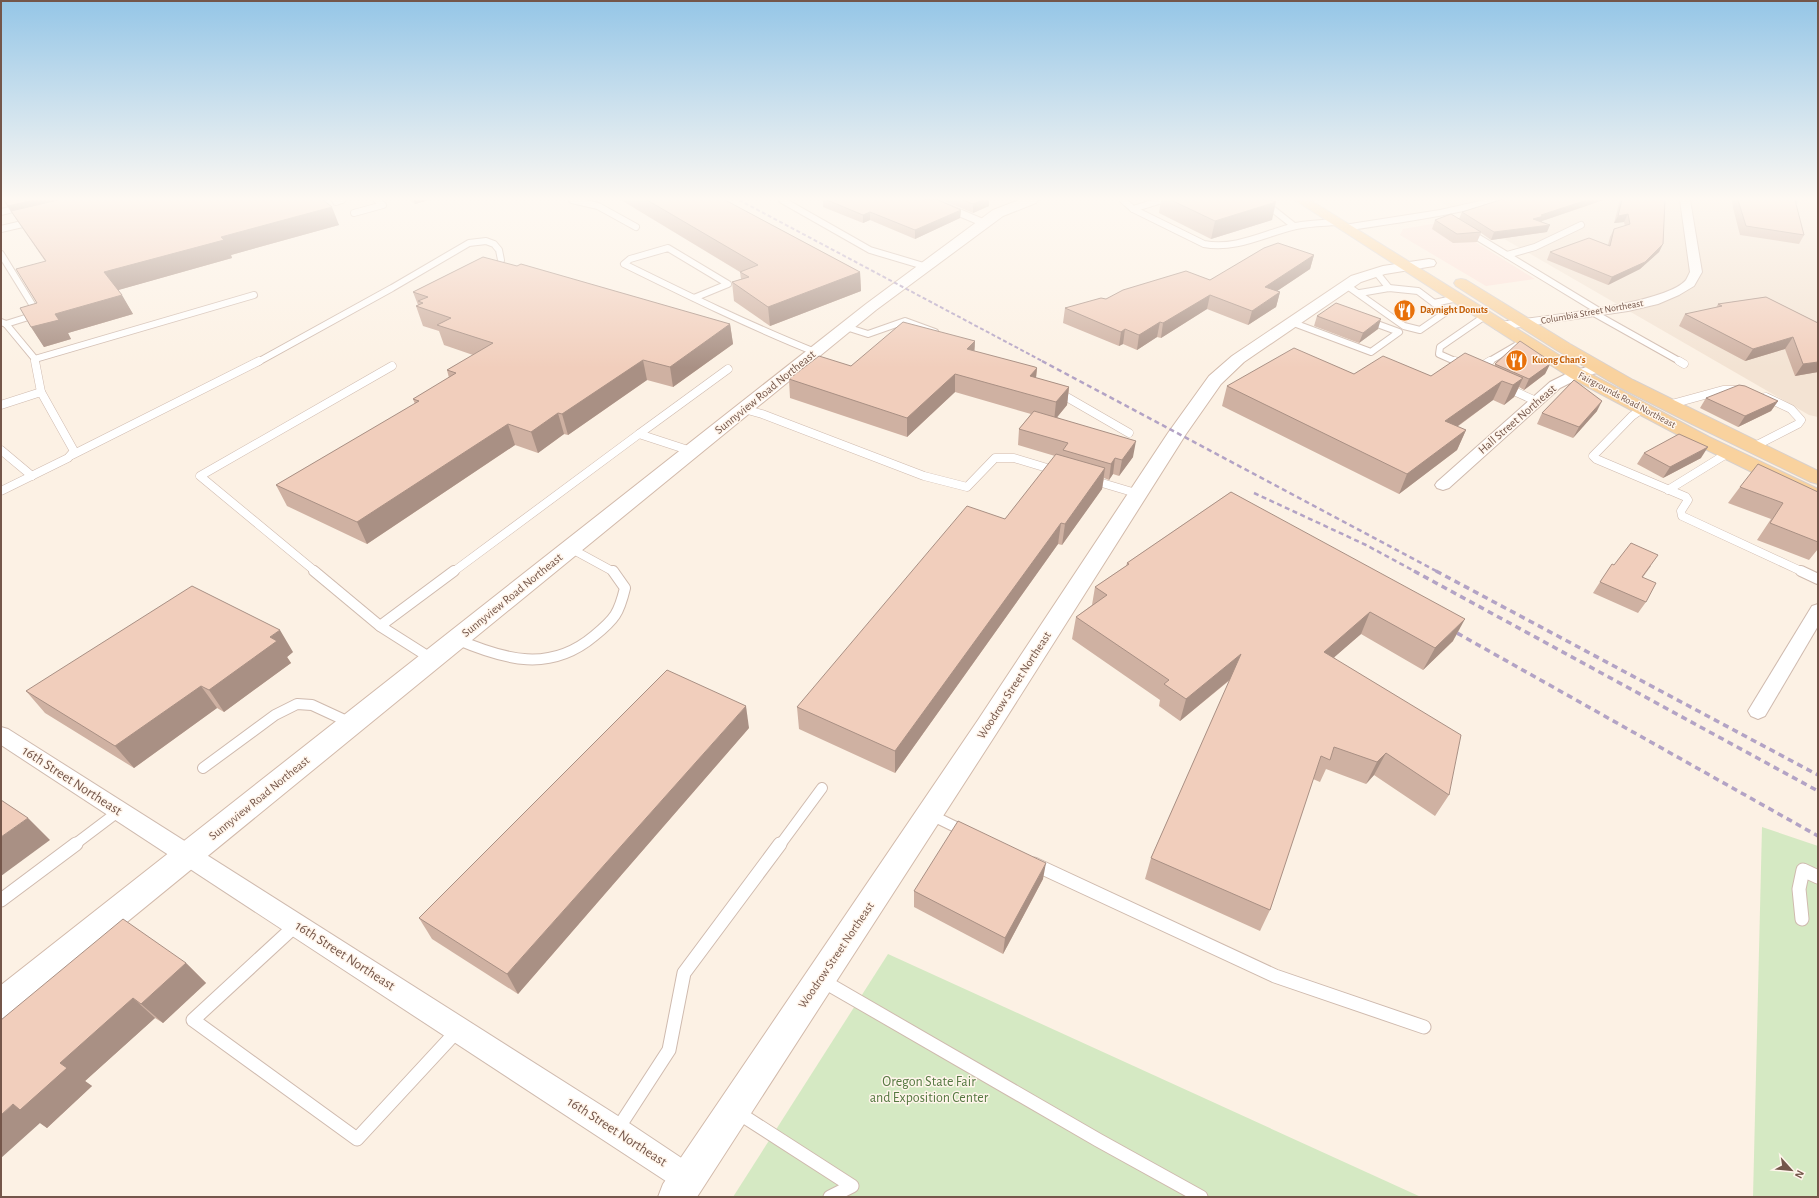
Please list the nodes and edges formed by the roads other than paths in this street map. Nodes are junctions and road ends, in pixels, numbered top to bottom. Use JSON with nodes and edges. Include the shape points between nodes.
{"nodes":[{"id":1,"x":2,"y":256,"type":"edge"},
{"id":2,"x":447,"y":256,"type":"edge"},
{"id":3,"x":500,"y":256,"type":"edge"},
{"id":4,"x":641,"y":256,"type":"edge"},
{"id":5,"x":681,"y":256,"type":"edge"},
{"id":6,"x":888,"y":256,"type":"edge"},
{"id":7,"x":941,"y":256,"type":"edge"},
{"id":8,"x":1391,"y":256,"type":"edge"},
{"id":9,"x":1417,"y":256,"type":"edge"},
{"id":10,"x":1508,"y":256,"type":"edge"},
{"id":11,"x":1694,"y":256,"type":"edge"},
{"id":12,"x":501,"y":260,"type":"edge"},
{"id":13,"x":1429,"y":263,"type":"junction"},
{"id":14,"x":1407,"y":266,"type":"junction"},
{"id":15,"x":927,"y":267,"type":"junction"},
{"id":16,"x":1376,"y":272,"type":"junction"},
{"id":17,"x":1346,"y":285,"type":"junction"},
{"id":18,"x":1388,"y":288,"type":"junction"},
{"id":19,"x":1360,"y":293,"type":"junction"},
{"id":20,"x":254,"y":294,"type":"dead end"},
{"id":21,"x":694,"y":298,"type":"junction"},
{"id":22,"x":1458,"y":298,"type":"junction"},
{"id":23,"x":1434,"y":303,"type":"junction"},
{"id":24,"x":1596,"y":312,"type":"junction"},
{"id":25,"x":1485,"y":316,"type":"junction"},
{"id":26,"x":1364,"y":319,"type":"edge"},
{"id":27,"x":1291,"y":322,"type":"junction"},
{"id":28,"x":4,"y":323,"type":"edge"},
{"id":29,"x":1524,"y":323,"type":"junction"},
{"id":30,"x":846,"y":326,"type":"junction"},
{"id":31,"x":1500,"y":326,"type":"junction"},
{"id":32,"x":944,"y":336,"type":"edge"},
{"id":33,"x":1524,"y":341,"type":"junction"},
{"id":34,"x":814,"y":352,"type":"junction"},
{"id":35,"x":35,"y":359,"type":"junction"},
{"id":36,"x":1684,"y":364,"type":"dead end"},
{"id":37,"x":392,"y":366,"type":"dead end"},
{"id":38,"x":1599,"y":368,"type":"junction"},
{"id":39,"x":728,"y":369,"type":"dead end"},
{"id":40,"x":1577,"y":374,"type":"junction"},
{"id":41,"x":1498,"y":384,"type":"edge"},
{"id":42,"x":1050,"y":388,"type":"edge"},
{"id":43,"x":1747,"y":391,"type":"edge"},
{"id":44,"x":41,"y":392,"type":"junction"},
{"id":45,"x":1762,"y":396,"type":"edge"},
{"id":46,"x":1536,"y":401,"type":"junction"},
{"id":47,"x":1,"y":405,"type":"edge"},
{"id":48,"x":1668,"y":405,"type":"junction"},
{"id":49,"x":744,"y":409,"type":"junction"},
{"id":50,"x":1642,"y":409,"type":"junction"},
{"id":51,"x":1129,"y":433,"type":"dead end"},
{"id":52,"x":639,"y":434,"type":"junction"},
{"id":53,"x":1753,"y":447,"type":"junction"},
{"id":54,"x":1,"y":450,"type":"edge"},
{"id":55,"x":691,"y":451,"type":"junction"},
{"id":56,"x":1728,"y":453,"type":"junction"},
{"id":57,"x":72,"y":455,"type":"junction"},
{"id":58,"x":1066,"y":473,"type":"edge"},
{"id":59,"x":32,"y":476,"type":"junction"},
{"id":60,"x":1080,"y":477,"type":"edge"},
{"id":61,"x":1818,"y":478,"type":"edge"},
{"id":62,"x":1443,"y":485,"type":"dead end"},
{"id":63,"x":1668,"y":490,"type":"junction"},
{"id":64,"x":1,"y":491,"type":"edge"},
{"id":65,"x":1139,"y":494,"type":"junction"},
{"id":66,"x":1818,"y":497,"type":"edge"},
{"id":67,"x":570,"y":548,"type":"junction"},
{"id":68,"x":1818,"y":579,"type":"edge"},
{"id":69,"x":1818,"y":610,"type":"edge"},
{"id":70,"x":380,"y":626,"type":"junction"},
{"id":71,"x":456,"y":639,"type":"junction"},
{"id":72,"x":432,"y":658,"type":"junction"},
{"id":73,"x":1758,"y":711,"type":"dead end"},
{"id":74,"x":352,"y":723,"type":"junction"},
{"id":75,"x":1,"y":735,"type":"edge"},
{"id":76,"x":203,"y":768,"type":"dead end"},
{"id":77,"x":822,"y":788,"type":"dead end"},
{"id":78,"x":119,"y":811,"type":"junction"},
{"id":79,"x":930,"y":814,"type":"junction"},
{"id":80,"x":976,"y":837,"type":"edge"},
{"id":81,"x":188,"y":855,"type":"junction"},
{"id":82,"x":1025,"y":860,"type":"edge"},
{"id":83,"x":1818,"y":877,"type":"edge"},
{"id":84,"x":1,"y":900,"type":"edge"},
{"id":85,"x":1802,"y":919,"type":"dead end"},
{"id":86,"x":296,"y":925,"type":"junction"},
{"id":87,"x":820,"y":979,"type":"junction"},
{"id":88,"x":1,"y":1005,"type":"edge"},
{"id":89,"x":1424,"y":1027,"type":"dead end"},
{"id":90,"x":459,"y":1030,"type":"junction"},
{"id":91,"x":734,"y":1110,"type":"junction"},
{"id":92,"x":616,"y":1131,"type":"junction"},
{"id":93,"x":682,"y":1188,"type":"edge"},
{"id":94,"x":830,"y":1197,"type":"edge"},
{"id":95,"x":1201,"y":1197,"type":"edge"}],
"edges":[{"from":1,"to":28,"type":"lane","via":[[38,314]]},
{"from":2,"to":57,"type":"lane","via":[[251,366]]},
{"from":3,"to":12,"type":"lane"},
{"from":4,"to":21,"type":"lane","via":[[624,264]]},
{"from":5,"to":21,"type":"lane","via":[[728,284]]},
{"from":6,"to":15,"type":"lane"},
{"from":7,"to":15,"type":"main road","name":"Sunnyview Road Northeast"},
{"from":8,"to":14,"type":"main road","name":"Fairgrounds Road Northeast"},
{"from":9,"to":13,"type":"main road","name":"Fairgrounds Road Northeast"},
{"from":10,"to":24,"type":"lane"},
{"from":11,"to":24,"type":"street","name":"Columbia Street Northeast","via":[[1696,272],[1690,283],[1675,292],[1654,301]]},
{"from":13,"to":14,"type":"main road","name":"Woodrow Street Northeast"},
{"from":13,"to":29,"type":"main road","name":"Fairgrounds Road Northeast"},
{"from":14,"to":16,"type":"main road","name":"Woodrow Street Northeast"},
{"from":14,"to":22,"type":"main road","name":"Fairgrounds Road Northeast"},
{"from":15,"to":30,"type":"main road","name":"Sunnyview Road Northeast"},
{"from":16,"to":17,"type":"main road","name":"Woodrow Street Northeast"},
{"from":16,"to":18,"type":"lane"},
{"from":17,"to":19,"type":"lane"},
{"from":17,"to":27,"type":"main road","name":"Woodrow Street Northeast","via":[[1324,305]]},
{"from":18,"to":19,"type":"lane"},
{"from":18,"to":23,"type":"lane","via":[[1418,291]]},
{"from":19,"to":23,"type":"lane","via":[[1404,326],[1420,330],[1446,312]]},
{"from":20,"to":35,"type":"lane"},
{"from":21,"to":34,"type":"lane","via":[[759,330]]},
{"from":22,"to":23,"type":"lane"},
{"from":22,"to":25,"type":"main road","name":"Fairgrounds Road Northeast"},
{"from":24,"to":29,"type":"street","name":"Columbia Street Northeast"},
{"from":24,"to":36,"type":"lane"},
{"from":25,"to":31,"type":"main road","name":"Fairgrounds Road Northeast"},
{"from":25,"to":33,"type":"lane","via":[[1440,347],[1439,354],[1477,372]]},
{"from":26,"to":27,"type":"lane","via":[[1399,332],[1371,352]]},
{"from":27,"to":65,"type":"main road","name":"Woodrow Street Northeast","via":[[1238,359],[1215,380],[1177,433]]},
{"from":28,"to":35,"type":"lane"},
{"from":29,"to":31,"type":"street","name":"Columbia Street Northeast"},
{"from":29,"to":38,"type":"main road","name":"Fairgrounds Road Northeast"},
{"from":30,"to":32,"type":"lane","via":[[868,334],[905,321],[919,324]]},
{"from":30,"to":34,"type":"main road","name":"Sunnyview Road Northeast"},
{"from":31,"to":33,"type":"main road","name":"Fairgrounds Road Northeast"},
{"from":33,"to":40,"type":"main road","name":"Fairgrounds Road Northeast"},
{"from":34,"to":49,"type":"main road","name":"Sunnyview Road Northeast"},
{"from":35,"to":44,"type":"lane"},
{"from":37,"to":70,"type":"lane","via":[[200,476]]},
{"from":38,"to":40,"type":"street","name":"Hall Street Northeast"},
{"from":38,"to":48,"type":"main road","name":"Fairgrounds Road Northeast"},
{"from":39,"to":52,"type":"lane"},
{"from":40,"to":46,"type":"street","name":"Hall Street Northeast","via":[[1555,385]]},
{"from":40,"to":50,"type":"main road","name":"Fairgrounds Road Northeast"},
{"from":41,"to":46,"type":"lane"},
{"from":42,"to":51,"type":"lane"},
{"from":43,"to":48,"type":"lane","via":[[1723,390]]},
{"from":44,"to":47,"type":"lane"},
{"from":44,"to":57,"type":"lane","via":[[74,451]]},
{"from":45,"to":53,"type":"lane","via":[[1791,408],[1799,414],[1801,420],[1798,424]]},
{"from":46,"to":62,"type":"street","name":"Hall Street Northeast"},
{"from":48,"to":53,"type":"main road","name":"Fairgrounds Road Northeast"},
{"from":49,"to":55,"type":"main road","name":"Sunnyview Road Northeast"},
{"from":49,"to":58,"type":"lane","via":[[924,476],[967,487],[995,458],[1014,458]]},
{"from":50,"to":56,"type":"main road","name":"Fairgrounds Road Northeast"},
{"from":50,"to":63,"type":"lane","via":[[1593,456]]},
{"from":52,"to":55,"type":"lane"},
{"from":52,"to":70,"type":"lane"},
{"from":53,"to":61,"type":"main road","name":"Fairgrounds Road Northeast"},
{"from":54,"to":59,"type":"lane"},
{"from":55,"to":67,"type":"main road","name":"Sunnyview Road Northeast"},
{"from":56,"to":63,"type":"lane"},
{"from":56,"to":66,"type":"main road","name":"Fairgrounds Road Northeast"},
{"from":57,"to":59,"type":"lane"},
{"from":59,"to":64,"type":"lane"},
{"from":60,"to":65,"type":"lane"},
{"from":63,"to":68,"type":"lane","via":[[1688,500],[1680,511],[1682,516]]},
{"from":65,"to":79,"type":"main road","name":"Woodrow Street Northeast"},
{"from":67,"to":71,"type":"main road","name":"Sunnyview Road Northeast"},
{"from":67,"to":71,"type":"lane","via":[[614,572],[625,588],[618,614],[590,641],[561,656],[538,660],[505,658]]},
{"from":69,"to":73,"type":"street"},
{"from":70,"to":72,"type":"lane"},
{"from":71,"to":72,"type":"main road","name":"Sunnyview Road Northeast"},
{"from":72,"to":74,"type":"main road","name":"Sunnyview Road Northeast"},
{"from":74,"to":76,"type":"lane","via":[[312,705],[296,704],[275,715]]},
{"from":74,"to":81,"type":"main road","name":"Sunnyview Road Northeast"},
{"from":75,"to":78,"type":"street","name":"16th Street Northeast"},
{"from":77,"to":92,"type":"lane","via":[[684,973],[669,1050]]},
{"from":78,"to":81,"type":"street","name":"16th Street Northeast"},
{"from":78,"to":84,"type":"lane"},
{"from":79,"to":80,"type":"lane"},
{"from":79,"to":87,"type":"main road","name":"Woodrow Street Northeast"},
{"from":81,"to":86,"type":"street","name":"16th Street Northeast"},
{"from":81,"to":88,"type":"main road","name":"Sunnyview Road Northeast"},
{"from":82,"to":89,"type":"lane","via":[[1275,976]]},
{"from":83,"to":85,"type":"lane","via":[[1803,870],[1799,889]]},
{"from":86,"to":90,"type":"street","name":"16th Street Northeast"},
{"from":86,"to":90,"type":"lane","via":[[193,1020],[357,1139]]},
{"from":87,"to":91,"type":"main road","name":"Woodrow Street Northeast"},
{"from":87,"to":95,"type":"lane"},
{"from":90,"to":92,"type":"street","name":"16th Street Northeast"},
{"from":91,"to":93,"type":"main road","name":"Woodrow Street Northeast"},
{"from":91,"to":94,"type":"lane","via":[[852,1186]]},
{"from":92,"to":93,"type":"street","name":"16th Street Northeast"}]}
